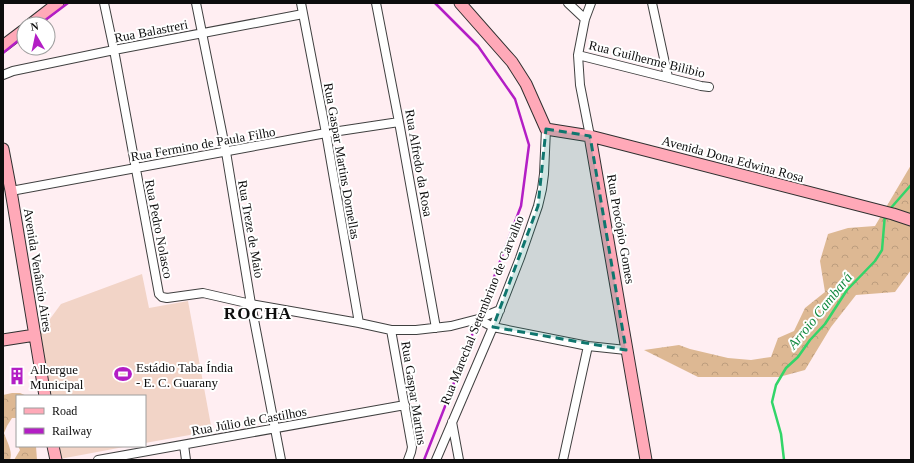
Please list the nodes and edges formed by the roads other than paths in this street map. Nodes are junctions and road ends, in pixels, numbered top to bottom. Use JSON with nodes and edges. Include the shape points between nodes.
{"nodes":[{"id":1,"x":58,"y":3,"type":"edge"},
{"id":2,"x":104,"y":3,"type":"edge"},
{"id":3,"x":196,"y":3,"type":"edge"},
{"id":4,"x":302,"y":3,"type":"edge"},
{"id":5,"x":376,"y":3,"type":"edge"},
{"id":6,"x":460,"y":3,"type":"edge"},
{"id":7,"x":568,"y":3,"type":"edge"},
{"id":8,"x":591,"y":3,"type":"edge"},
{"id":9,"x":652,"y":3,"type":"edge"},
{"id":10,"x":303,"y":14,"type":"junction"},
{"id":11,"x":41,"y":16,"type":"edge"},
{"id":12,"x":585,"y":19,"type":"junction"},
{"id":13,"x":203,"y":34,"type":"junction"},
{"id":14,"x":16,"y":36,"type":"edge"},
{"id":15,"x":3,"y":46,"type":"edge"},
{"id":16,"x":114,"y":50,"type":"junction"},
{"id":17,"x":578,"y":55,"type":"junction"},
{"id":18,"x":3,"y":75,"type":"edge"},
{"id":19,"x":668,"y":77,"type":"junction"},
{"id":20,"x":709,"y":87,"type":"dead end"},
{"id":21,"x":399,"y":122,"type":"junction"},
{"id":22,"x":546,"y":129,"type":"junction"},
{"id":23,"x":326,"y":133,"type":"junction"},
{"id":24,"x":590,"y":136,"type":"junction"},
{"id":25,"x":3,"y":149,"type":"edge"},
{"id":26,"x":226,"y":152,"type":"junction"},
{"id":27,"x":135,"y":169,"type":"junction"},
{"id":28,"x":11,"y":191,"type":"junction"},
{"id":29,"x":911,"y":220,"type":"edge"},
{"id":30,"x":252,"y":304,"type":"junction"},
{"id":31,"x":500,"y":310,"type":"junction"},
{"id":32,"x":478,"y":319,"type":"junction"},
{"id":33,"x":359,"y":323,"type":"junction"},
{"id":34,"x":436,"y":328,"type":"junction"},
{"id":35,"x":493,"y":328,"type":"junction"},
{"id":36,"x":391,"y":330,"type":"junction"},
{"id":37,"x":35,"y":335,"type":"junction"},
{"id":38,"x":3,"y":340,"type":"edge"},
{"id":39,"x":588,"y":346,"type":"junction"},
{"id":40,"x":626,"y":350,"type":"junction"},
{"id":41,"x":45,"y":395,"type":"edge"},
{"id":42,"x":405,"y":406,"type":"junction"},
{"id":43,"x":452,"y":422,"type":"junction"},
{"id":44,"x":275,"y":429,"type":"junction"},
{"id":45,"x":184,"y":445,"type":"junction"},
{"id":46,"x":53,"y":447,"type":"edge"},
{"id":47,"x":56,"y":460,"type":"edge"},
{"id":48,"x":98,"y":460,"type":"edge"},
{"id":49,"x":186,"y":460,"type":"edge"},
{"id":50,"x":281,"y":460,"type":"edge"},
{"id":51,"x":408,"y":460,"type":"edge"},
{"id":52,"x":436,"y":460,"type":"edge"},
{"id":53,"x":459,"y":460,"type":"edge"},
{"id":54,"x":563,"y":460,"type":"edge"},
{"id":55,"x":646,"y":460,"type":"edge"}],
"edges":[{"from":1,"to":11,"type":"street"},
{"from":2,"to":16,"type":"street","name":"Rua Pedro Nolasco"},
{"from":3,"to":13,"type":"street","name":"Rua Treze de Maio"},
{"from":4,"to":10,"type":"street","name":"Rua Gaspar Martins Dornellas"},
{"from":5,"to":21,"type":"street","name":"Rua Alfredo da Rosa"},
{"from":6,"to":22,"type":"street","name":"Rua Marechal Setembrino de Carvalho","via":[[512,62],[526,84]]},
{"from":7,"to":12,"type":"street"},
{"from":8,"to":12,"type":"street","name":"Rua Procópio Gomes"},
{"from":9,"to":19,"type":"street"},
{"from":10,"to":13,"type":"street","name":"Rua Balastreri"},
{"from":10,"to":23,"type":"street","name":"Rua Gaspar Martins Dornellas"},
{"from":12,"to":17,"type":"street","name":"Rua Procópio Gomes"},
{"from":13,"to":16,"type":"street","name":"Rua Balastreri"},
{"from":13,"to":26,"type":"street","name":"Rua Treze de Maio"},
{"from":14,"to":15,"type":"street"},
{"from":16,"to":18,"type":"street","name":"Rua Balastreri"},
{"from":16,"to":27,"type":"street","name":"Rua Pedro Nolasco"},
{"from":17,"to":19,"type":"street","name":"Rua Guilherme Bilibio"},
{"from":17,"to":24,"type":"street","name":"Rua Procópio Gomes","via":[[580,85]]},
{"from":19,"to":20,"type":"street","name":"Rua Guilherme Bilibio"},
{"from":21,"to":23,"type":"street","name":"Rua Fermino de Paula Filho"},
{"from":21,"to":34,"type":"street","name":"Rua Alfredo da Rosa"},
{"from":22,"to":24,"type":"street","name":"Avenida Dona Edwina Rosa"},
{"from":22,"to":31,"type":"street","name":"Rua Marechal Setembrino de Carvalho","via":[[544,174],[538,206]]},
{"from":23,"to":26,"type":"street","name":"Rua Fermino de Paula Filho"},
{"from":23,"to":33,"type":"street","name":"Rua Gaspar Martins Dornellas"},
{"from":24,"to":29,"type":"street","name":"Avenida Dona Edwina Rosa"},
{"from":24,"to":40,"type":"street","name":"Rua Procópio Gomes"},
{"from":25,"to":28,"type":"street","name":"Avenida Venâncio Aires"},
{"from":26,"to":27,"type":"street","name":"Rua Fermino de Paula Filho"},
{"from":26,"to":30,"type":"street","name":"Rua Treze de Maio"},
{"from":27,"to":28,"type":"street","name":"Rua Fermino de Paula Filho"},
{"from":27,"to":30,"type":"street","name":"Rua Pedro Nolasco","via":[[159,294],[162,298],[203,294]]},
{"from":28,"to":37,"type":"street","name":"Avenida Venâncio Aires"},
{"from":30,"to":33,"type":"street"},
{"from":30,"to":44,"type":"street","name":"Rua Treze de Maio"},
{"from":31,"to":32,"type":"street"},
{"from":31,"to":35,"type":"street","name":"Rua Marechal Setembrino de Carvalho"},
{"from":32,"to":34,"type":"street"},
{"from":32,"to":35,"type":"street"},
{"from":33,"to":36,"type":"street"},
{"from":34,"to":36,"type":"street"},
{"from":35,"to":39,"type":"street"},
{"from":35,"to":43,"type":"street","name":"Rua Marechal Setembrino de Carvalho"},
{"from":36,"to":42,"type":"street","name":"Rua Gaspar Martins"},
{"from":37,"to":38,"type":"street"},
{"from":37,"to":41,"type":"street","name":"Avenida Venâncio Aires"},
{"from":39,"to":40,"type":"street"},
{"from":39,"to":54,"type":"street"},
{"from":40,"to":55,"type":"street","name":"Rua Procópio Gomes"},
{"from":42,"to":44,"type":"street","name":"Rua Júlio de Castilhos"},
{"from":42,"to":51,"type":"street","name":"Rua Gaspar Martins","via":[[412,447]]},
{"from":43,"to":52,"type":"street","name":"Rua Marechal Setembrino de Carvalho"},
{"from":43,"to":53,"type":"street"},
{"from":44,"to":45,"type":"street","name":"Rua Júlio de Castilhos"},
{"from":44,"to":50,"type":"street","name":"Rua Treze de Maio"},
{"from":45,"to":48,"type":"street","name":"Rua Júlio de Castilhos"},
{"from":45,"to":49,"type":"street"},
{"from":46,"to":47,"type":"street"}]}
